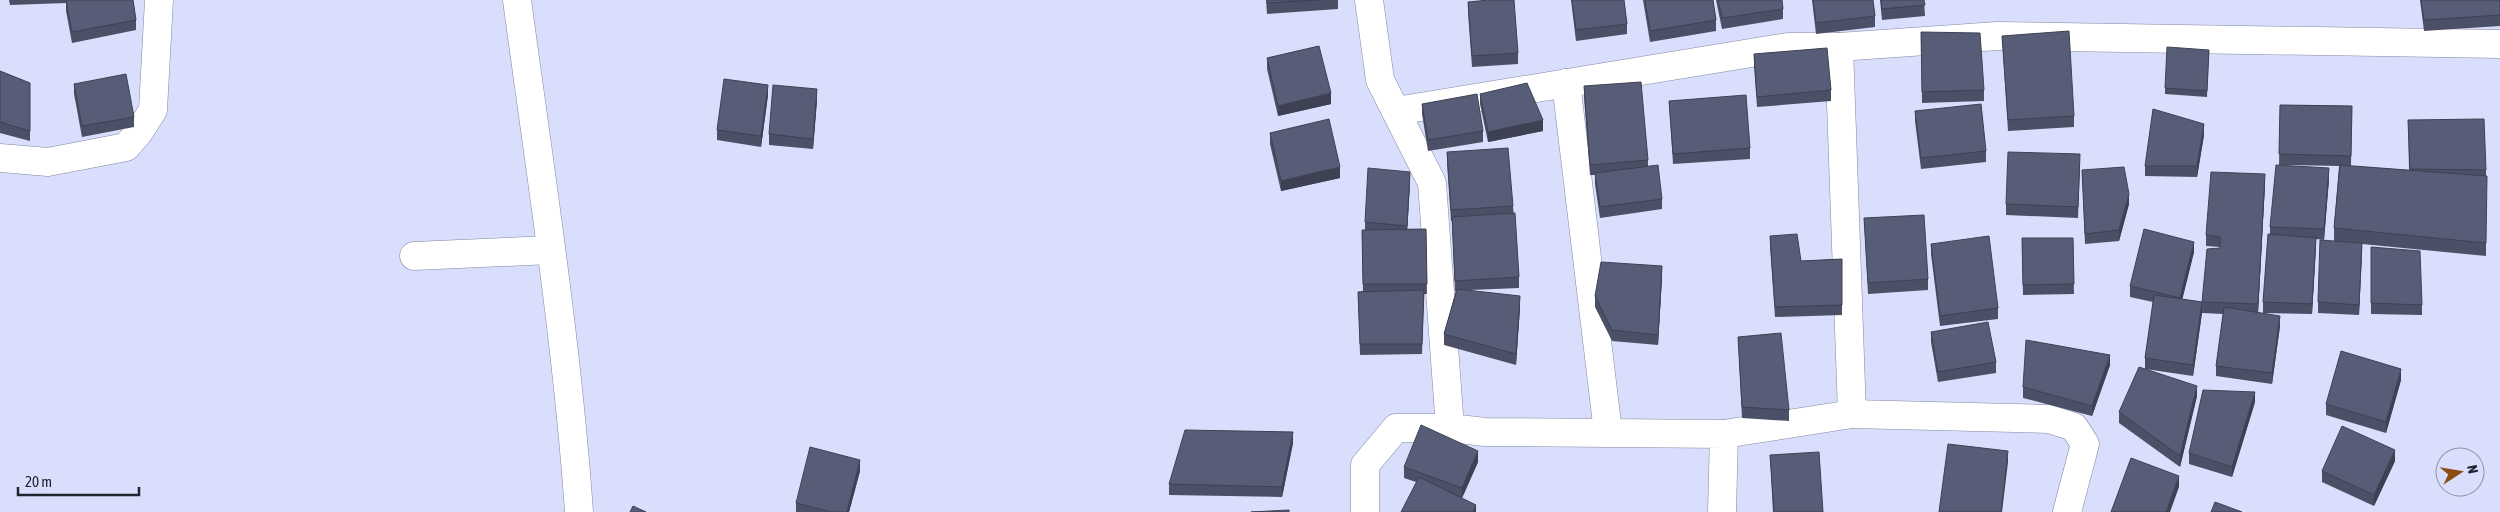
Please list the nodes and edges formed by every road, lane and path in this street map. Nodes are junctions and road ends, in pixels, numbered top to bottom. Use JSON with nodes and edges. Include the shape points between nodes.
{"nodes":[{"id":1,"x":159,"y":0,"type":"edge"},
{"id":2,"x":517,"y":0,"type":"edge"},
{"id":3,"x":1369,"y":0,"type":"edge"},
{"id":4,"x":2500,"y":44,"type":"edge"},
{"id":5,"x":1839,"y":47,"type":"junction"},
{"id":6,"x":1566,"y":83,"type":"junction"},
{"id":7,"x":1396,"y":111,"type":"junction"},
{"id":8,"x":0,"y":158,"type":"edge"},
{"id":9,"x":551,"y":250,"type":"junction"},
{"id":10,"x":414,"y":256,"type":"dead end"},
{"id":11,"x":1852,"y":414,"type":"junction"},
{"id":12,"x":1450,"y":428,"type":"junction"},
{"id":13,"x":1608,"y":432,"type":"junction"},
{"id":14,"x":1724,"y":434,"type":"junction"},
{"id":15,"x":579,"y":512,"type":"edge"},
{"id":16,"x":1365,"y":512,"type":"edge"},
{"id":17,"x":1722,"y":512,"type":"edge"},
{"id":18,"x":2067,"y":512,"type":"edge"}],
"edges":[{"from":1,"to":8,"type":"street","via":[[152,110],[140,132],[126,147],[48,162]]},
{"from":2,"to":9,"type":"street"},
{"from":3,"to":7,"type":"street","via":[[1380,80]]},
{"from":4,"to":5,"type":"street","via":[[1997,36]]},
{"from":5,"to":6,"type":"street","via":[[1788,47]]},
{"from":5,"to":11,"type":"street"},
{"from":6,"to":7,"type":"street"},
{"from":6,"to":13,"type":"street"},
{"from":7,"to":12,"type":"street","via":[[1432,183]]},
{"from":9,"to":10,"type":"street"},
{"from":9,"to":15,"type":"street"},
{"from":11,"to":14,"type":"street"},
{"from":11,"to":18,"type":"street","via":[[2048,419],[2074,427],[2085,444]]},
{"from":12,"to":13,"type":"street","via":[[1485,432]]},
{"from":12,"to":16,"type":"street","via":[[1396,428],[1365,465]]},
{"from":13,"to":14,"type":"street"},
{"from":14,"to":17,"type":"street"}]}
